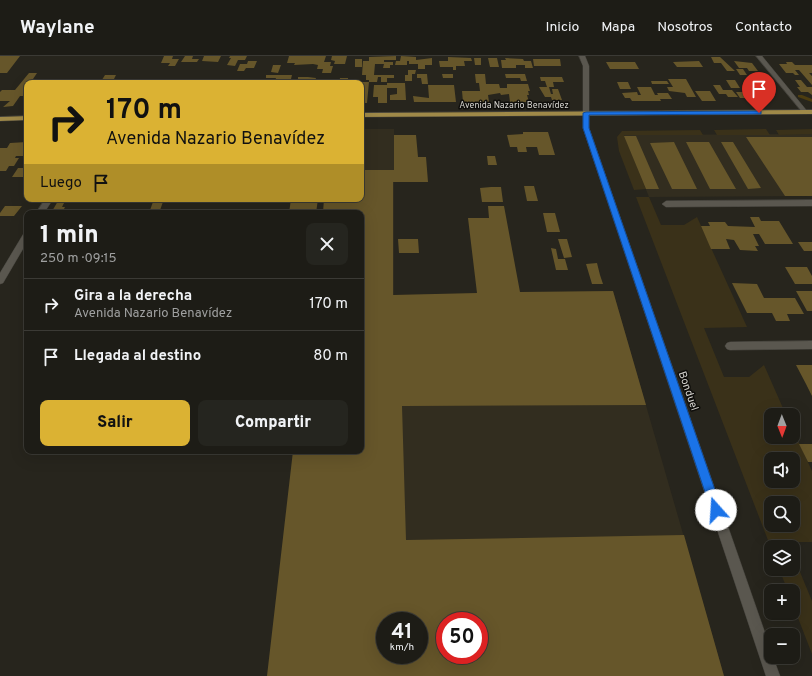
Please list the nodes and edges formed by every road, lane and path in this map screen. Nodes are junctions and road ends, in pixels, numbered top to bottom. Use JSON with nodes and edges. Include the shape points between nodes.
{"nodes":[{"id":1,"x":582,"y":56,"type":"edge"},
{"id":2,"x":759,"y":56,"type":"edge"},
{"id":3,"x":809,"y":112,"type":"edge"},
{"id":4,"x":586,"y":113,"type":"junction"},
{"id":5,"x":364,"y":115,"type":"edge"},
{"id":6,"x":0,"y":118,"type":"edge"},
{"id":7,"x":24,"y":118,"type":"edge"},
{"id":8,"x":812,"y":203,"type":"edge"},
{"id":9,"x":666,"y":204,"type":"dead end"},
{"id":10,"x":24,"y":240,"type":"edge"},
{"id":11,"x":0,"y":281,"type":"edge"},
{"id":12,"x":812,"y":345,"type":"edge"},
{"id":13,"x":730,"y":346,"type":"dead end"},
{"id":14,"x":773,"y":676,"type":"edge"}],
"edges":[{"from":1,"to":4,"type":"street","name":"Bonduel","via":[[586,66]]},
{"from":2,"to":3,"type":"street"},
{"from":3,"to":4,"type":"main road","name":"Avenida Nazario Benavídez"},
{"from":4,"to":5,"type":"main road","name":"Avenida Nazario Benavídez"},
{"from":4,"to":14,"type":"street","name":"Bonduel","via":[[586,128]]},
{"from":6,"to":7,"type":"main road"},
{"from":8,"to":9,"type":"street"},
{"from":10,"to":11,"type":"street"},
{"from":12,"to":13,"type":"street"}]}
